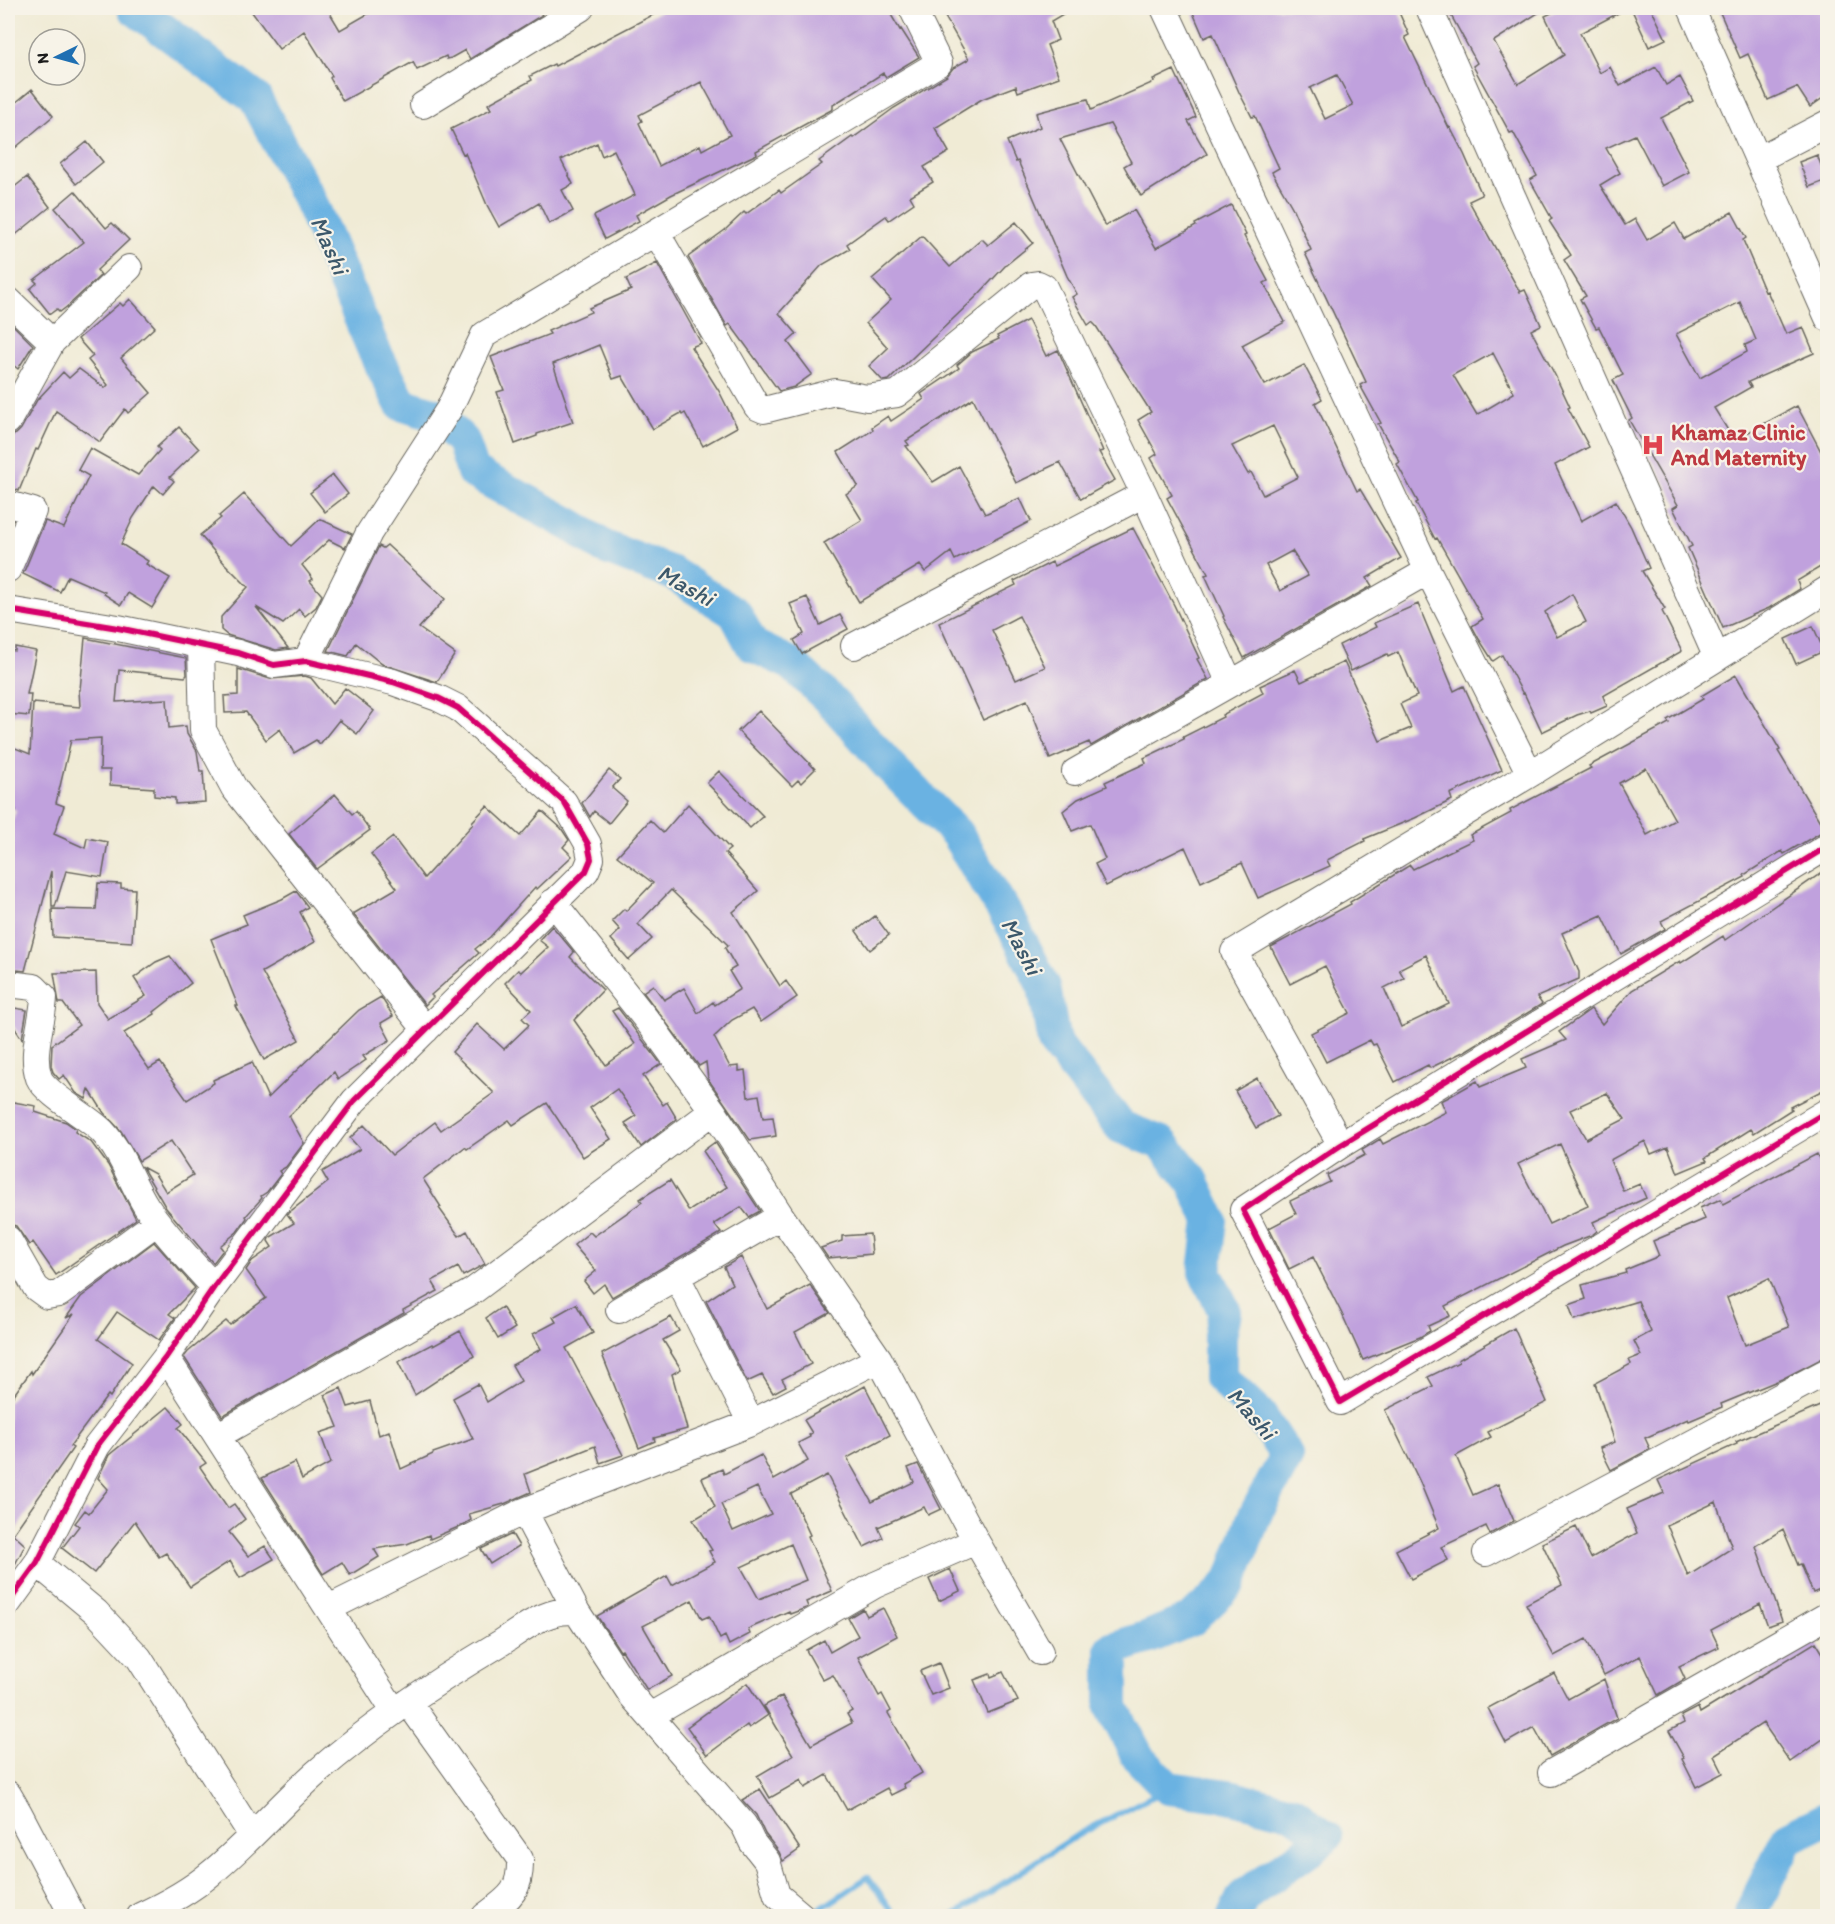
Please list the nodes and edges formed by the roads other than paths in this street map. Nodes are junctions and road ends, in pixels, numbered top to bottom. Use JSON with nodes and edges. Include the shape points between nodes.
{"nodes":[{"id":1,"x":581,"y":8,"type":"edge"},
{"id":2,"x":912,"y":8,"type":"edge"},
{"id":3,"x":1164,"y":8,"type":"edge"},
{"id":4,"x":1429,"y":8,"type":"edge"},
{"id":5,"x":1691,"y":8,"type":"edge"},
{"id":6,"x":423,"y":105,"type":"dead end"},
{"id":7,"x":1827,"y":123,"type":"edge"},
{"id":8,"x":1759,"y":159,"type":"junction"},
{"id":9,"x":656,"y":232,"type":"junction"},
{"id":10,"x":129,"y":268,"type":"dead end"},
{"id":11,"x":8,"y":300,"type":"edge"},
{"id":12,"x":1827,"y":318,"type":"edge"},
{"id":13,"x":52,"y":342,"type":"junction"},
{"id":14,"x":8,"y":421,"type":"edge"},
{"id":15,"x":1144,"y":494,"type":"junction"},
{"id":16,"x":8,"y":504,"type":"edge"},
{"id":17,"x":8,"y":569,"type":"edge"},
{"id":18,"x":1428,"y":571,"type":"junction"},
{"id":19,"x":1827,"y":589,"type":"edge"},
{"id":20,"x":8,"y":610,"type":"edge"},
{"id":21,"x":201,"y":646,"type":"junction"},
{"id":22,"x":854,"y":646,"type":"dead end"},
{"id":23,"x":1717,"y":658,"type":"junction"},
{"id":24,"x":306,"y":661,"type":"junction"},
{"id":25,"x":1230,"y":683,"type":"junction"},
{"id":26,"x":1075,"y":772,"type":"dead end"},
{"id":27,"x":1530,"y":774,"type":"junction"},
{"id":28,"x":1827,"y":846,"type":"edge"},
{"id":29,"x":553,"y":902,"type":"junction"},
{"id":30,"x":8,"y":984,"type":"edge"},
{"id":31,"x":426,"y":1030,"type":"junction"},
{"id":32,"x":713,"y":1111,"type":"junction"},
{"id":33,"x":1823,"y":1121,"type":"edge"},
{"id":34,"x":1341,"y":1145,"type":"junction"},
{"id":35,"x":781,"y":1216,"type":"junction"},
{"id":36,"x":157,"y":1222,"type":"junction"},
{"id":37,"x":8,"y":1239,"type":"edge"},
{"id":38,"x":677,"y":1277,"type":"junction"},
{"id":39,"x":214,"y":1287,"type":"junction"},
{"id":40,"x":619,"y":1310,"type":"dead end"},
{"id":41,"x":166,"y":1357,"type":"junction"},
{"id":42,"x":879,"y":1359,"type":"junction"},
{"id":43,"x":1827,"y":1371,"type":"edge"},
{"id":44,"x":751,"y":1423,"type":"junction"},
{"id":45,"x":217,"y":1436,"type":"junction"},
{"id":46,"x":524,"y":1511,"type":"junction"},
{"id":47,"x":976,"y":1541,"type":"junction"},
{"id":48,"x":1486,"y":1553,"type":"dead end"},
{"id":49,"x":36,"y":1563,"type":"junction"},
{"id":50,"x":10,"y":1594,"type":"edge"},
{"id":51,"x":329,"y":1608,"type":"junction"},
{"id":52,"x":577,"y":1612,"type":"junction"},
{"id":53,"x":1827,"y":1615,"type":"edge"},
{"id":54,"x":1040,"y":1652,"type":"dead end"},
{"id":55,"x":401,"y":1707,"type":"junction"},
{"id":56,"x":650,"y":1716,"type":"junction"},
{"id":57,"x":1551,"y":1773,"type":"dead end"},
{"id":58,"x":11,"y":1810,"type":"edge"},
{"id":59,"x":252,"y":1834,"type":"junction"},
{"id":60,"x":801,"y":1915,"type":"edge"},
{"id":61,"x":73,"y":1917,"type":"edge"},
{"id":62,"x":140,"y":1917,"type":"edge"},
{"id":63,"x":485,"y":1917,"type":"edge"}],
"edges":[{"from":1,"to":6,"type":"street"},
{"from":2,"to":9,"type":"street","via":[[939,63]]},
{"from":3,"to":18,"type":"street"},
{"from":4,"to":23,"type":"street"},
{"from":5,"to":8,"type":"street"},
{"from":7,"to":8,"type":"street"},
{"from":8,"to":12,"type":"street"},
{"from":9,"to":15,"type":"street","via":[[757,407],[764,410],[835,392],[867,398],[897,394],[1031,285],[1044,287]]},
{"from":9,"to":24,"type":"street","via":[[484,335],[449,409],[369,533]]},
{"from":10,"to":13,"type":"street"},
{"from":11,"to":13,"type":"street"},
{"from":13,"to":14,"type":"street"},
{"from":15,"to":22,"type":"street"},
{"from":15,"to":25,"type":"street"},
{"from":16,"to":17,"type":"street","via":[[33,511]]},
{"from":18,"to":25,"type":"street"},
{"from":18,"to":27,"type":"street"},
{"from":19,"to":23,"type":"street"},
{"from":20,"to":21,"type":"street"},
{"from":21,"to":24,"type":"street","via":[[274,665]]},
{"from":21,"to":31,"type":"street","via":[[203,730],[234,788]]},
{"from":23,"to":27,"type":"street"},
{"from":24,"to":29,"type":"street","via":[[393,682],[458,708],[564,802],[588,844],[591,858],[586,870]]},
{"from":25,"to":26,"type":"street"},
{"from":27,"to":34,"type":"street","via":[[1234,952]]},
{"from":28,"to":34,"type":"street"},
{"from":29,"to":31,"type":"street"},
{"from":29,"to":32,"type":"street"},
{"from":30,"to":36,"type":"street","via":[[34,987],[44,997],[34,1059],[40,1081],[102,1131]]},
{"from":31,"to":39,"type":"street","via":[[354,1101]]},
{"from":32,"to":35,"type":"street"},
{"from":32,"to":45,"type":"street","via":[[473,1292]]},
{"from":33,"to":34,"type":"street","via":[[1340,1402],[1243,1210]]},
{"from":35,"to":38,"type":"street"},
{"from":35,"to":42,"type":"street"},
{"from":36,"to":37,"type":"street","via":[[58,1294],[47,1296],[36,1288]]},
{"from":36,"to":39,"type":"street"},
{"from":38,"to":40,"type":"street"},
{"from":38,"to":44,"type":"street"},
{"from":39,"to":41,"type":"street"},
{"from":41,"to":45,"type":"street"},
{"from":41,"to":49,"type":"street","via":[[97,1446]]},
{"from":42,"to":44,"type":"street"},
{"from":42,"to":47,"type":"street"},
{"from":43,"to":48,"type":"street"},
{"from":44,"to":46,"type":"street"},
{"from":45,"to":51,"type":"street"},
{"from":46,"to":51,"type":"street"},
{"from":46,"to":52,"type":"street"},
{"from":47,"to":54,"type":"street"},
{"from":47,"to":56,"type":"street","via":[[875,1585]]},
{"from":49,"to":50,"type":"street"},
{"from":49,"to":59,"type":"street","via":[[96,1612],[139,1658]]},
{"from":51,"to":55,"type":"street"},
{"from":52,"to":55,"type":"street","via":[[548,1614]]},
{"from":52,"to":56,"type":"street","via":[[632,1696]]},
{"from":53,"to":57,"type":"street"},
{"from":55,"to":59,"type":"street","via":[[316,1773]]},
{"from":55,"to":63,"type":"street","via":[[519,1859],[520,1878],[510,1897]]},
{"from":56,"to":60,"type":"street","via":[[744,1825],[767,1861],[777,1894]]},
{"from":58,"to":61,"type":"street"},
{"from":59,"to":62,"type":"street","via":[[209,1875]]}]}
